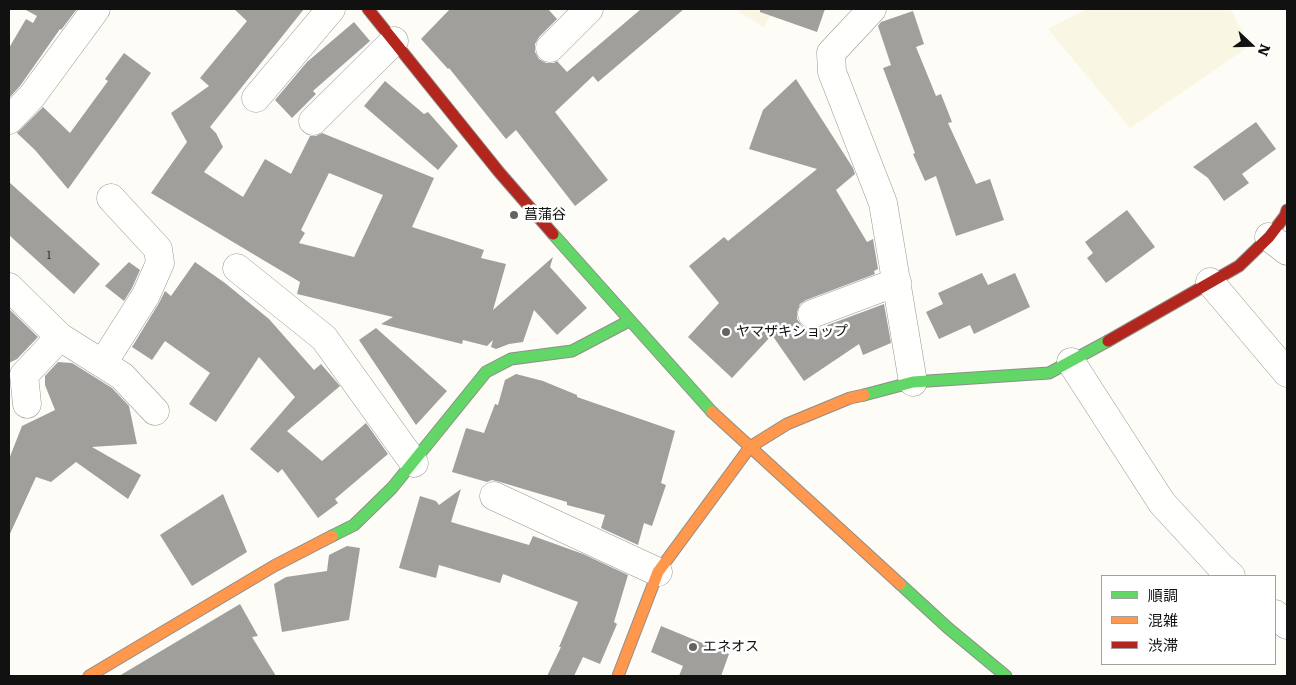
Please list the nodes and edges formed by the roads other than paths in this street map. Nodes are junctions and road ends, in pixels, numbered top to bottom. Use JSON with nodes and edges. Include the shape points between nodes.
{"nodes":[{"id":1,"x":96,"y":9,"type":"edge"},
{"id":2,"x":331,"y":9,"type":"edge"},
{"id":3,"x":368,"y":9,"type":"edge"},
{"id":4,"x":590,"y":9,"type":"edge"},
{"id":5,"x":872,"y":9,"type":"edge"},
{"id":6,"x":394,"y":42,"type":"junction"},
{"id":7,"x":550,"y":48,"type":"dead end"},
{"id":8,"x":256,"y":98,"type":"dead end"},
{"id":9,"x":9,"y":120,"type":"edge"},
{"id":10,"x":313,"y":121,"type":"dead end"},
{"id":11,"x":111,"y":198,"type":"dead end"},
{"id":12,"x":1287,"y":210,"type":"edge"},
{"id":13,"x":1278,"y":244,"type":"edge"},
{"id":14,"x":237,"y":268,"type":"dead end"},
{"id":15,"x":897,"y":282,"type":"junction"},
{"id":16,"x":1210,"y":282,"type":"junction"},
{"id":17,"x":9,"y":287,"type":"edge"},
{"id":18,"x":812,"y":314,"type":"dead end"},
{"id":19,"x":628,"y":321,"type":"junction"},
{"id":20,"x":60,"y":337,"type":"junction"},
{"id":21,"x":1071,"y":362,"type":"junction"},
{"id":22,"x":103,"y":363,"type":"junction"},
{"id":23,"x":1287,"y":373,"type":"edge"},
{"id":24,"x":16,"y":378,"type":"edge"},
{"id":25,"x":913,"y":382,"type":"junction"},
{"id":26,"x":26,"y":404,"type":"dead end"},
{"id":27,"x":155,"y":411,"type":"dead end"},
{"id":28,"x":750,"y":447,"type":"junction"},
{"id":29,"x":414,"y":462,"type":"junction"},
{"id":30,"x":494,"y":496,"type":"dead end"},
{"id":31,"x":658,"y":572,"type":"junction"},
{"id":32,"x":1230,"y":575,"type":"edge"},
{"id":33,"x":1276,"y":615,"type":"edge"},
{"id":34,"x":1287,"y":625,"type":"edge"},
{"id":35,"x":90,"y":676,"type":"edge"},
{"id":36,"x":618,"y":676,"type":"edge"},
{"id":37,"x":1006,"y":676,"type":"edge"}],
"edges":[{"from":1,"to":9,"type":"street","via":[[32,96]]},
{"from":2,"to":8,"type":"street"},
{"from":3,"to":6,"type":"street"},
{"from":4,"to":7,"type":"street"},
{"from":5,"to":15,"type":"street","via":[[831,53],[832,72],[883,203]]},
{"from":6,"to":10,"type":"street"},
{"from":6,"to":19,"type":"street","via":[[499,172]]},
{"from":11,"to":22,"type":"street","via":[[158,248],[160,263],[146,295]]},
{"from":12,"to":13,"type":"street"},
{"from":13,"to":16,"type":"street"},
{"from":14,"to":29,"type":"street","via":[[324,338]]},
{"from":15,"to":18,"type":"street"},
{"from":15,"to":25,"type":"street"},
{"from":16,"to":21,"type":"street"},
{"from":16,"to":23,"type":"street"},
{"from":17,"to":20,"type":"street"},
{"from":19,"to":28,"type":"street","via":[[716,417]]},
{"from":19,"to":29,"type":"street","via":[[572,352],[511,359],[486,372]]},
{"from":20,"to":22,"type":"street"},
{"from":20,"to":24,"type":"street"},
{"from":21,"to":25,"type":"street","via":[[1049,373]]},
{"from":21,"to":32,"type":"street","via":[[1162,503]]},
{"from":22,"to":27,"type":"street","via":[[122,376]]},
{"from":24,"to":26,"type":"street"},
{"from":25,"to":28,"type":"street","via":[[850,398],[809,414]]},
{"from":28,"to":31,"type":"street"},
{"from":28,"to":37,"type":"street","via":[[948,628]]},
{"from":29,"to":35,"type":"street","via":[[354,525],[274,566]]},
{"from":30,"to":31,"type":"street"},
{"from":31,"to":36,"type":"street"},
{"from":33,"to":34,"type":"street"}]}
